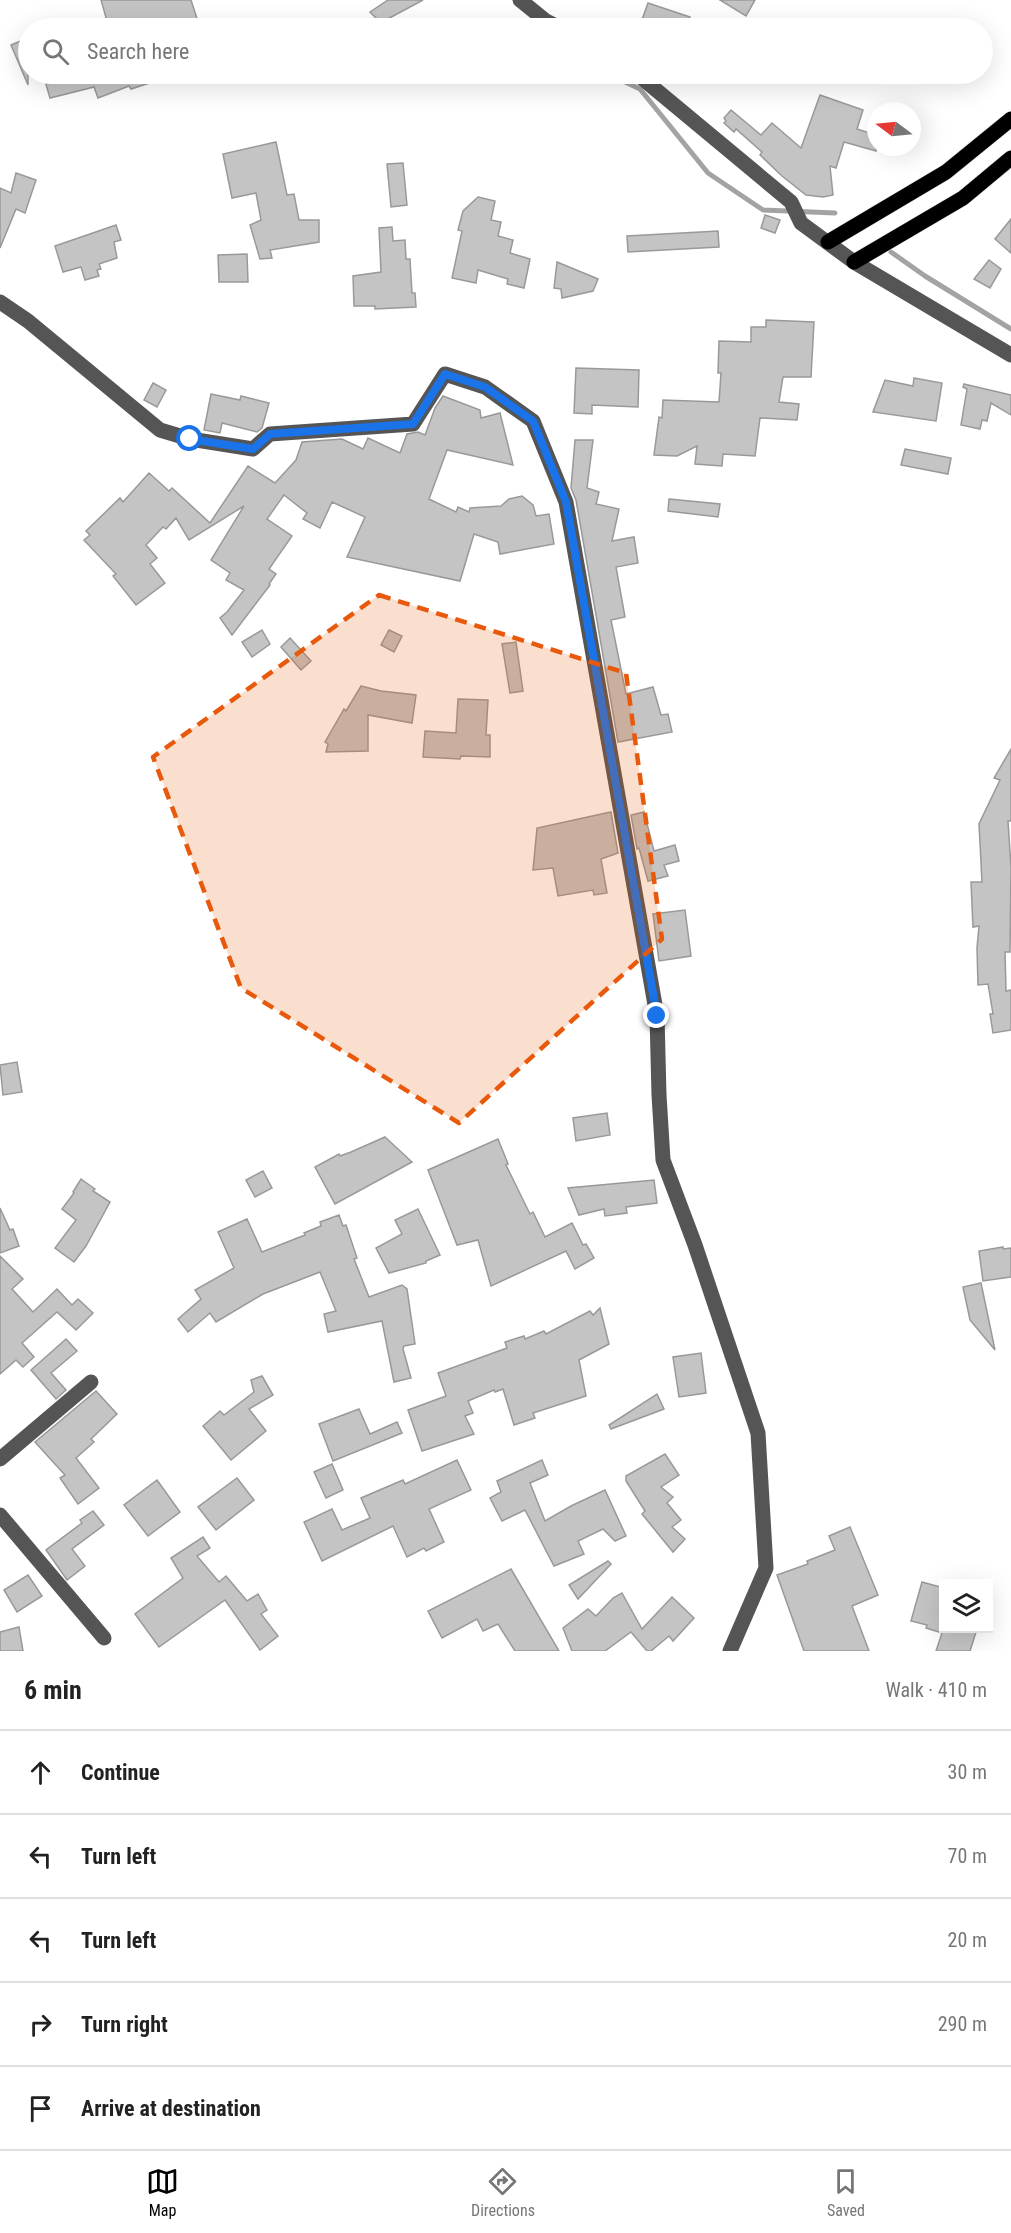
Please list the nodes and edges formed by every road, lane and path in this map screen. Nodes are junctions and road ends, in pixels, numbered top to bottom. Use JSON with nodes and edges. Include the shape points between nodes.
{"nodes":[{"id":1,"x":520,"y":0,"type":"edge"},
{"id":2,"x":542,"y":18,"type":"edge"},
{"id":3,"x":649,"y":84,"type":"edge"},
{"id":4,"x":1011,"y":119,"type":"edge"},
{"id":5,"x":1011,"y":158,"type":"edge"},
{"id":6,"x":828,"y":243,"type":"junction"},
{"id":7,"x":854,"y":262,"type":"junction"},
{"id":8,"x":0,"y":302,"type":"edge"},
{"id":9,"x":1011,"y":355,"type":"edge"},
{"id":10,"x":91,"y":1382,"type":"dead end"},
{"id":11,"x":0,"y":1459,"type":"edge"},
{"id":12,"x":0,"y":1515,"type":"edge"},
{"id":13,"x":5,"y":1532,"type":"edge"},
{"id":14,"x":104,"y":1638,"type":"dead end"},
{"id":15,"x":730,"y":1651,"type":"edge"}],
"edges":[{"from":1,"to":2,"type":"street"},
{"from":3,"to":6,"type":"street","via":[[791,202],[801,223]]},
{"from":4,"to":6,"type":"main road","via":[[946,172]]},
{"from":5,"to":7,"type":"main road","via":[[963,198]]},
{"from":6,"to":7,"type":"street"},
{"from":7,"to":9,"type":"street"},
{"from":8,"to":15,"type":"street","via":[[160,430],[190,439],[253,449],[270,434],[413,424],[445,374],[485,387],[533,421],[566,502],[657,1016],[663,1160],[759,1432],[766,1568]]},
{"from":10,"to":11,"type":"street"},
{"from":12,"to":13,"type":"street"},
{"from":13,"to":14,"type":"street"}]}
